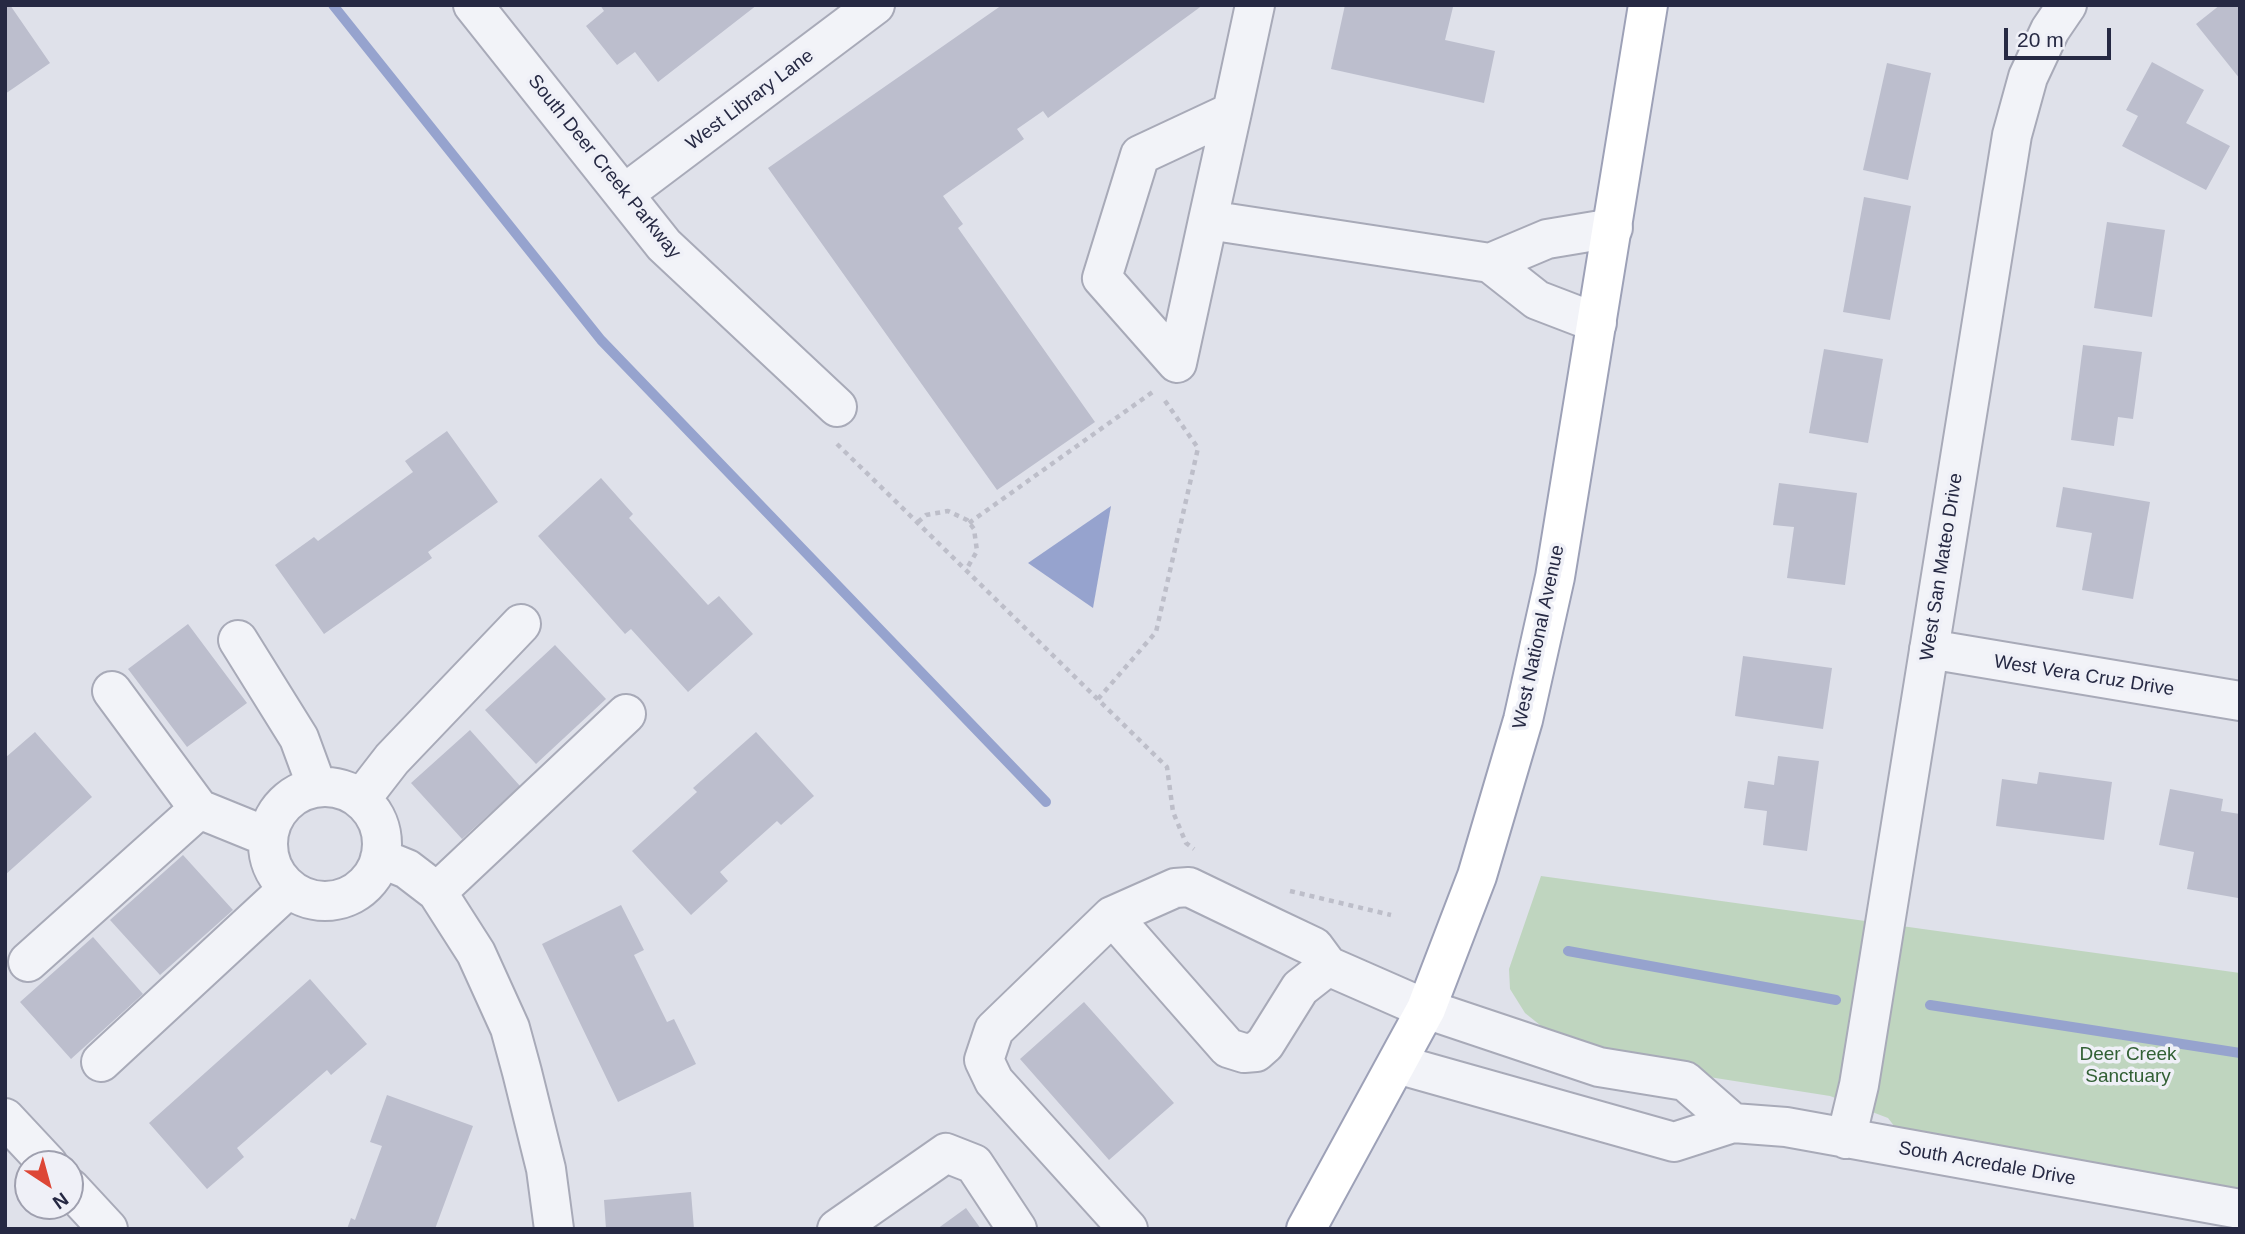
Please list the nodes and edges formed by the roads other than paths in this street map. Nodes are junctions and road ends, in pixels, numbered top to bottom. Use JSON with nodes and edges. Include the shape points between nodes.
{"nodes":[{"id":1,"x":473,"y":5,"type":"edge"},
{"id":2,"x":874,"y":5,"type":"edge"},
{"id":3,"x":1255,"y":5,"type":"edge"},
{"id":4,"x":1648,"y":5,"type":"edge"},
{"id":5,"x":2067,"y":5,"type":"edge"},
{"id":6,"x":1231,"y":112,"type":"junction"},
{"id":7,"x":624,"y":194,"type":"junction"},
{"id":8,"x":1208,"y":220,"type":"junction"},
{"id":9,"x":1613,"y":228,"type":"junction"},
{"id":10,"x":1490,"y":263,"type":"junction"},
{"id":11,"x":1597,"y":323,"type":"junction"},
{"id":12,"x":837,"y":407,"type":"dead end"},
{"id":13,"x":521,"y":624,"type":"dead end"},
{"id":14,"x":238,"y":640,"type":"dead end"},
{"id":15,"x":1928,"y":649,"type":"junction"},
{"id":16,"x":111,"y":691,"type":"dead end"},
{"id":17,"x":2240,"y":701,"type":"edge"},
{"id":18,"x":626,"y":714,"type":"dead end"},
{"id":19,"x":317,"y":788,"type":"junction"},
{"id":20,"x":360,"y":799,"type":"junction"},
{"id":21,"x":199,"y":809,"type":"junction"},
{"id":22,"x":268,"y":837,"type":"junction"},
{"id":23,"x":380,"y":858,"type":"junction"},
{"id":24,"x":289,"y":888,"type":"junction"},
{"id":25,"x":438,"y":892,"type":"junction"},
{"id":26,"x":1112,"y":916,"type":"junction"},
{"id":27,"x":28,"y":962,"type":"dead end"},
{"id":28,"x":1328,"y":965,"type":"junction"},
{"id":29,"x":1426,"y":1009,"type":"junction"},
{"id":30,"x":100,"y":1062,"type":"dead end"},
{"id":31,"x":1398,"y":1064,"type":"junction"},
{"id":32,"x":5,"y":1118,"type":"edge"},
{"id":33,"x":1733,"y":1123,"type":"junction"},
{"id":34,"x":1846,"y":1139,"type":"junction"},
{"id":35,"x":35,"y":1150,"type":"edge"},
{"id":36,"x":84,"y":1203,"type":"edge"},
{"id":37,"x":2234,"y":1215,"type":"edge"},
{"id":38,"x":108,"y":1229,"type":"edge"},
{"id":39,"x":554,"y":1229,"type":"edge"},
{"id":40,"x":837,"y":1229,"type":"edge"},
{"id":41,"x":1017,"y":1229,"type":"edge"},
{"id":42,"x":1128,"y":1229,"type":"edge"},
{"id":43,"x":1306,"y":1229,"type":"edge"}],
"edges":[{"from":1,"to":7,"type":"street","name":"South Deer Creek Parkway"},
{"from":2,"to":7,"type":"street","name":"West Library Lane"},
{"from":3,"to":6,"type":"street"},
{"from":4,"to":9,"type":"main road","name":"West National Avenue"},
{"from":5,"to":15,"type":"street","name":"West San Mateo Drive","via":[[2028,77],[2012,135]]},
{"from":6,"to":8,"type":"street"},
{"from":6,"to":8,"type":"street","via":[[1140,155],[1102,278],[1177,363]]},
{"from":7,"to":12,"type":"street","name":"South Deer Creek Parkway","via":[[664,245]]},
{"from":8,"to":10,"type":"street"},
{"from":9,"to":10,"type":"street","via":[[1547,239]]},
{"from":9,"to":11,"type":"main road","name":"West National Avenue"},
{"from":10,"to":11,"type":"street","via":[[1537,300]]},
{"from":11,"to":29,"type":"main road","name":"West National Avenue","via":[[1555,577],[1523,720],[1476,876]]},
{"from":13,"to":20,"type":"street","via":[[392,759]]},
{"from":14,"to":19,"type":"street","via":[[299,738]]},
{"from":15,"to":17,"type":"street","name":"West Vera Cruz Drive"},
{"from":15,"to":34,"type":"street","name":"West San Mateo Drive"},
{"from":16,"to":21,"type":"street"},
{"from":18,"to":25,"type":"street"},
{"from":19,"to":20,"type":"street","via":[[336,788]]},
{"from":19,"to":22,"type":"street","via":[[284,804]]},
{"from":20,"to":23,"type":"street","via":[[378,821]]},
{"from":21,"to":22,"type":"street"},
{"from":21,"to":27,"type":"street"},
{"from":22,"to":24,"type":"street","via":[[276,874]]},
{"from":23,"to":24,"type":"street","via":[[373,876],[343,898],[324,901]]},
{"from":23,"to":25,"type":"street","via":[[407,869]]},
{"from":24,"to":30,"type":"street"},
{"from":25,"to":39,"type":"street","via":[[476,953],[510,1028],[546,1169]]},
{"from":26,"to":28,"type":"street","via":[[1175,888],[1189,887],[1314,947]]},
{"from":26,"to":28,"type":"street","via":[[1228,1048],[1244,1053],[1256,1052],[1265,1044],[1300,988]]},
{"from":26,"to":42,"type":"street","via":[[994,1030],[984,1060],[994,1081]]},
{"from":28,"to":29,"type":"street"},
{"from":29,"to":31,"type":"main road","name":"West National Avenue"},
{"from":29,"to":33,"type":"street","via":[[1599,1067],[1685,1081]]},
{"from":31,"to":33,"type":"street","name":"South Acredale Drive","via":[[1675,1142]]},
{"from":31,"to":43,"type":"main road","name":"West National Avenue"},
{"from":32,"to":35,"type":"street"},
{"from":33,"to":34,"type":"street","name":"South Acredale Drive"},
{"from":34,"to":37,"type":"street","name":"South Acredale Drive"},
{"from":36,"to":38,"type":"street"},
{"from":40,"to":41,"type":"street","via":[[946,1153],[974,1164]]}]}
